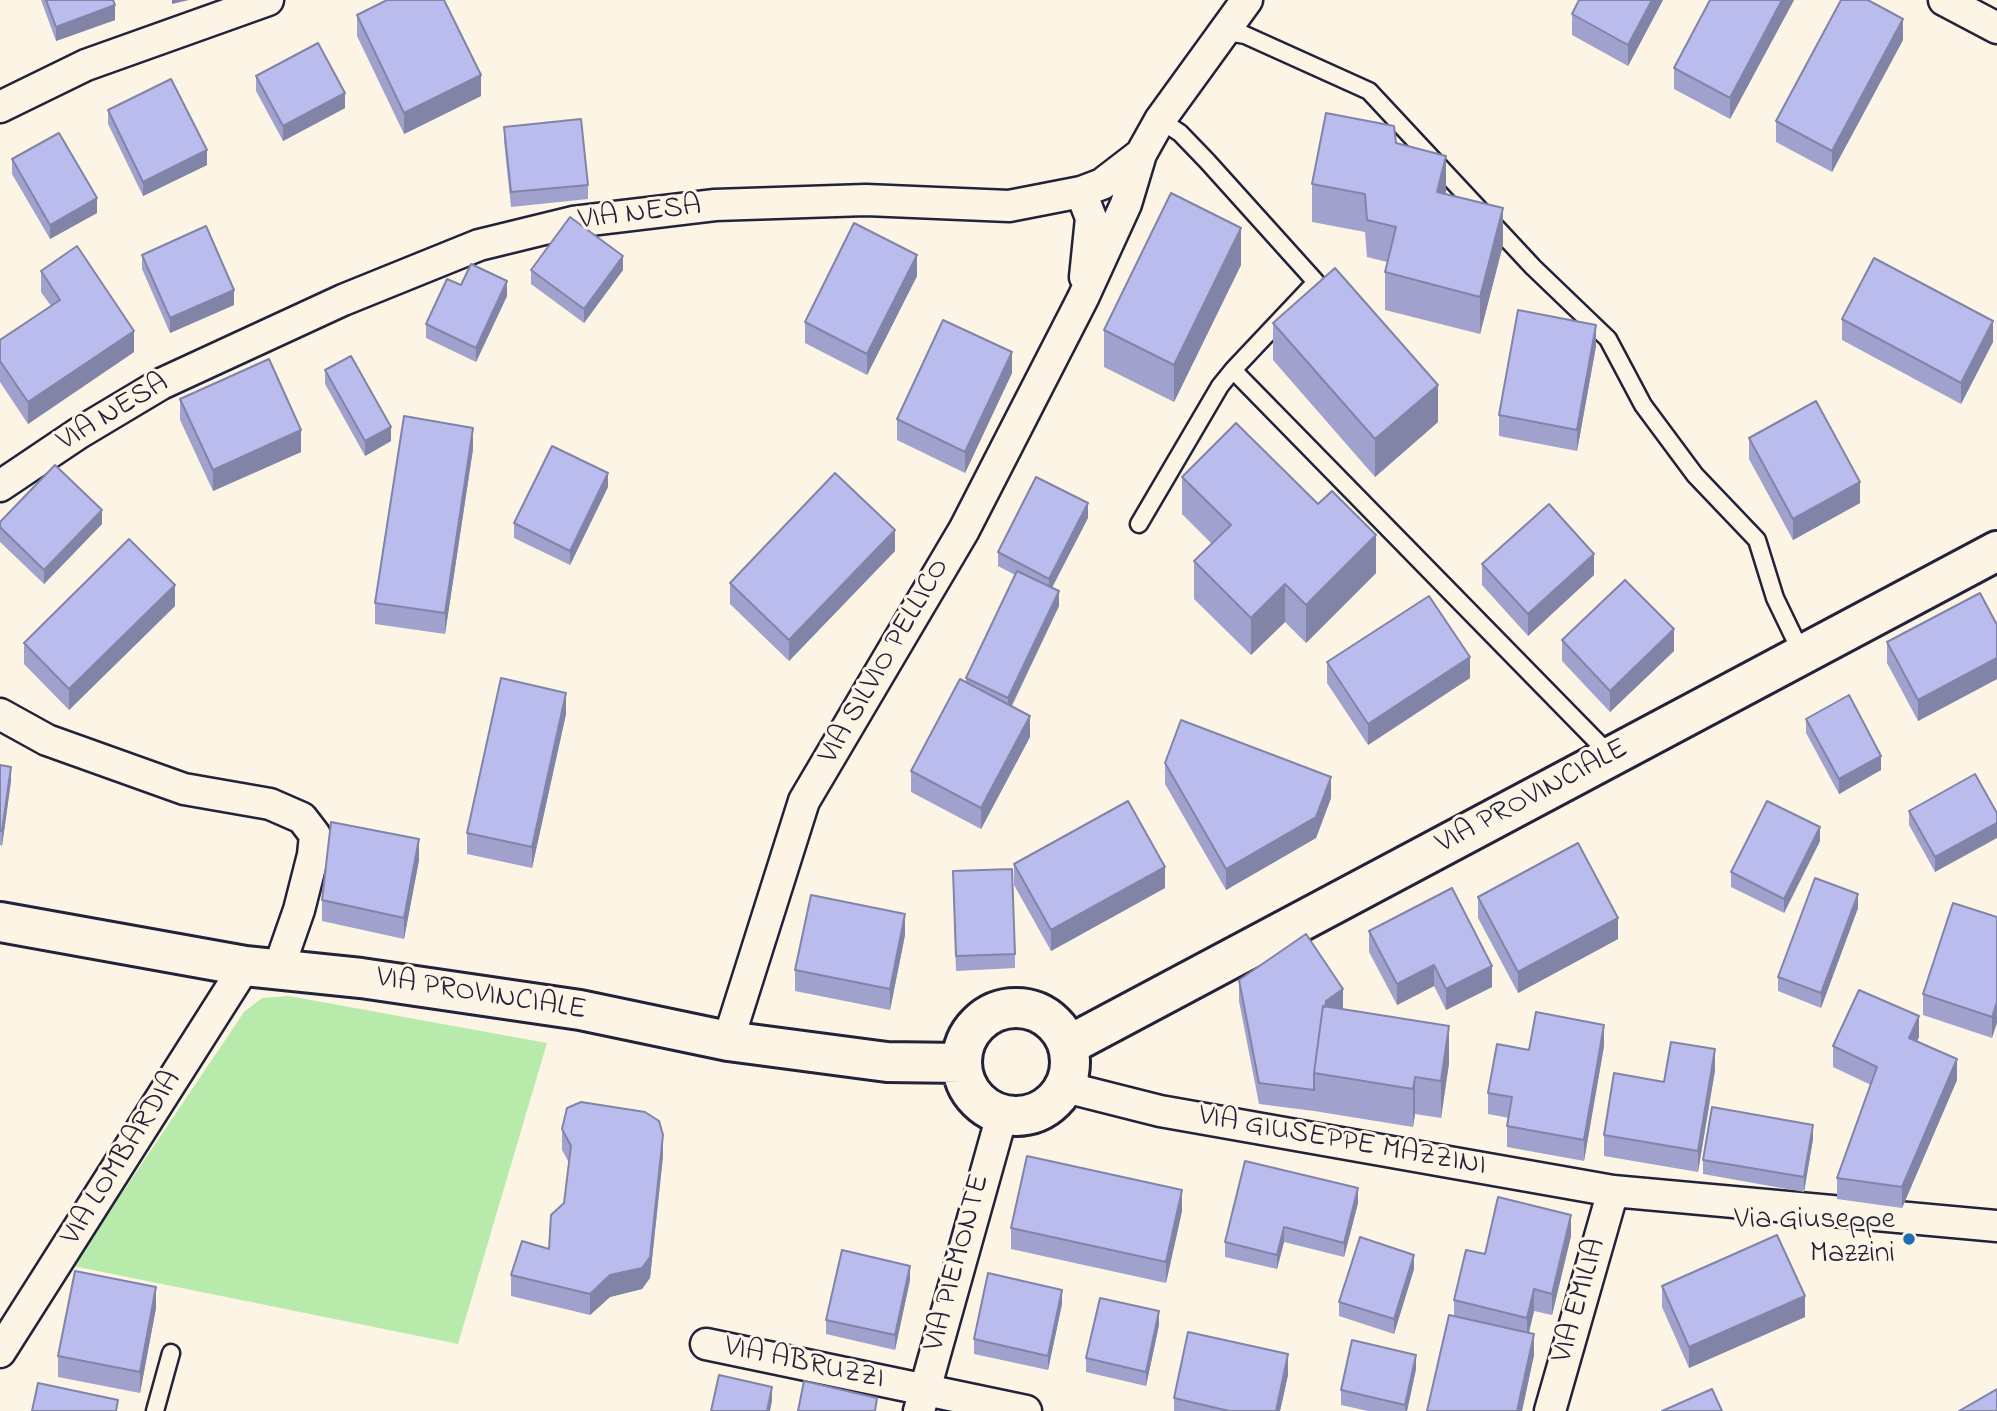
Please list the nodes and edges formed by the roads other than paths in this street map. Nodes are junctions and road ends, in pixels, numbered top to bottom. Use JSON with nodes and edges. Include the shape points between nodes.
{"nodes":[{"id":1,"x":268,"y":0,"type":"edge"},
{"id":2,"x":1247,"y":0,"type":"edge"},
{"id":3,"x":1944,"y":0,"type":"edge"},
{"id":4,"x":1997,"y":28,"type":"edge"},
{"id":5,"x":1222,"y":31,"type":"junction"},
{"id":6,"x":0,"y":107,"type":"edge"},
{"id":7,"x":1160,"y":120,"type":"junction"},
{"id":8,"x":1141,"y":154,"type":"junction"},
{"id":9,"x":1081,"y":192,"type":"junction"},
{"id":10,"x":1083,"y":298,"type":"junction"},
{"id":11,"x":1233,"y":370,"type":"junction"},
{"id":12,"x":0,"y":486,"type":"edge"},
{"id":13,"x":1139,"y":524,"type":"dead end"},
{"id":14,"x":1997,"y":551,"type":"edge"},
{"id":15,"x":1802,"y":654,"type":"junction"},
{"id":16,"x":0,"y":714,"type":"edge"},
{"id":17,"x":1611,"y":756,"type":"junction"},
{"id":18,"x":0,"y":922,"type":"edge"},
{"id":19,"x":262,"y":968,"type":"junction"},
{"id":20,"x":728,"y":1041,"type":"junction"},
{"id":21,"x":1069,"y":1045,"type":"junction"},
{"id":22,"x":962,"y":1063,"type":"junction"},
{"id":23,"x":1065,"y":1087,"type":"junction"},
{"id":24,"x":1002,"y":1115,"type":"junction"},
{"id":25,"x":1613,"y":1191,"type":"junction"},
{"id":26,"x":1997,"y":1226,"type":"edge"},
{"id":27,"x":706,"y":1344,"type":"dead end"},
{"id":28,"x":0,"y":1352,"type":"edge"},
{"id":29,"x":172,"y":1353,"type":"dead end"},
{"id":30,"x":921,"y":1401,"type":"edge"},
{"id":31,"x":155,"y":1411,"type":"edge"},
{"id":32,"x":1026,"y":1411,"type":"edge"},
{"id":33,"x":1550,"y":1411,"type":"edge"}],
"edges":[{"from":1,"to":6,"type":"street","via":[[86,65]]},
{"from":2,"to":5,"type":"street","name":"VIA NESA"},
{"from":3,"to":4,"type":"street"},
{"from":5,"to":7,"type":"street","name":"VIA NESA"},
{"from":5,"to":15,"type":"lane","via":[[1245,35],[1368,91],[1533,267],[1608,339],[1657,425],[1695,475],[1757,540],[1775,598]]},
{"from":7,"to":8,"type":"street","name":"VIA NESA"},
{"from":7,"to":11,"type":"lane","via":[[1208,161],[1316,282]]},
{"from":8,"to":9,"type":"street","name":"VIA NESA","via":[[1102,184]]},
{"from":8,"to":10,"type":"street","name":"VIA SILVIO PELLICO","via":[[1126,204]]},
{"from":9,"to":10,"type":"street","name":"VIA SILVIO PELLICO","via":[[1091,218]]},
{"from":9,"to":12,"type":"street","name":"VIA NESA","via":[[1009,205],[866,200],[715,205],[573,222],[479,245],[343,300],[161,384]]},
{"from":10,"to":20,"type":"street","name":"VIA SILVIO PELLICO","via":[[964,530],[804,801]]},
{"from":11,"to":13,"type":"lane"},
{"from":11,"to":17,"type":"lane"},
{"from":14,"to":15,"type":"street","name":"VIA PROVINCIALE"},
{"from":15,"to":17,"type":"street","name":"VIA PROVINCIALE"},
{"from":16,"to":19,"type":"street","name":"VIA LOMBARDIA","via":[[47,740],[184,789],[270,804],[302,818],[315,835],[299,911]]},
{"from":17,"to":21,"type":"street","name":"VIA PROVINCIALE"},
{"from":18,"to":19,"type":"street","name":"VIA PROVINCIALE"},
{"from":19,"to":20,"type":"street","name":"VIA PROVINCIALE","via":[[580,1010]]},
{"from":19,"to":28,"type":"street","name":"VIA LOMBARDIA"},
{"from":20,"to":22,"type":"street","name":"VIA PROVINCIALE","via":[[887,1062]]},
{"from":21,"to":22,"type":"street","via":[[1060,1027],[1032,1007],[992,1012],[964,1043]]},
{"from":21,"to":23,"type":"street"},
{"from":22,"to":24,"type":"street","via":[[972,1093],[983,1106]]},
{"from":23,"to":24,"type":"street","via":[[1039,1112]]},
{"from":23,"to":25,"type":"street","name":"VIA GIUSEPPE MAZZINI","via":[[1160,1111]]},
{"from":24,"to":30,"type":"street","name":"VIA PIEMONTE"},
{"from":25,"to":26,"type":"street","name":"VIA GIUSEPPE MAZZINI"},
{"from":25,"to":33,"type":"street","name":"VIA EMILIA"},
{"from":27,"to":30,"type":"street","name":"VIA ABRUZZI"},
{"from":29,"to":31,"type":"lane"},
{"from":30,"to":32,"type":"street","name":"VIA ABRUZZI"}]}
